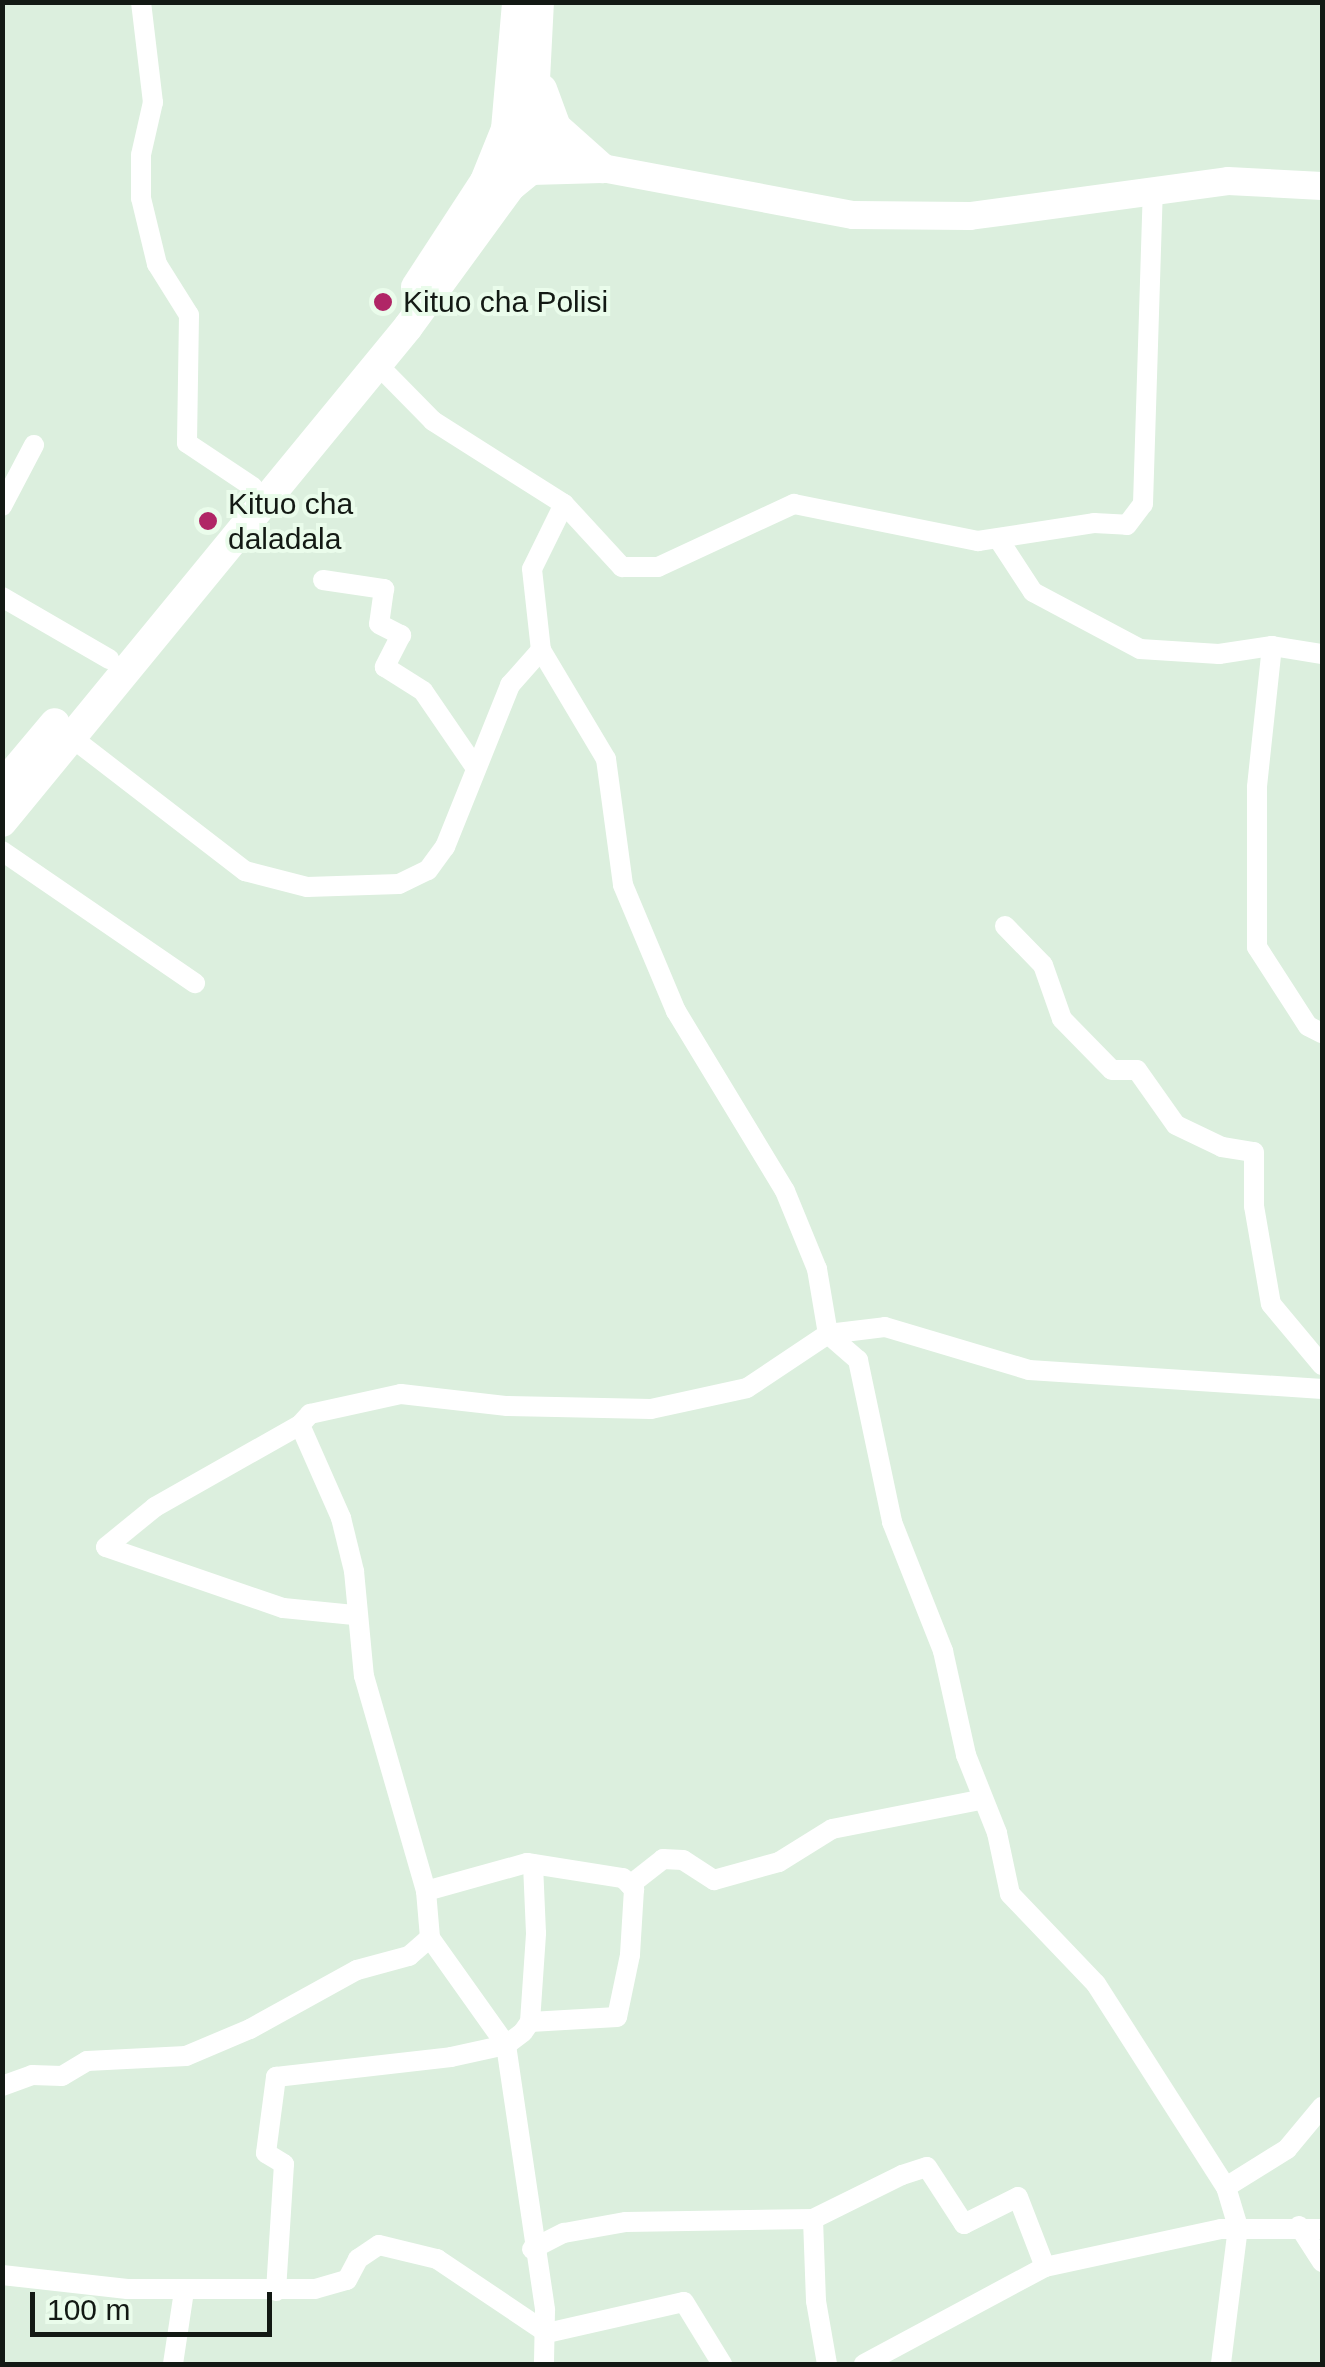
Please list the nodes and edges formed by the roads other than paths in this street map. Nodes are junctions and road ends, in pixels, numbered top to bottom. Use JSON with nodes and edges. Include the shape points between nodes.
{"nodes":[{"id":1,"x":140,"y":2,"type":"edge"},
{"id":2,"x":517,"y":2,"type":"edge"},
{"id":3,"x":539,"y":2,"type":"edge"},
{"id":4,"x":538,"y":66,"type":"junction"},
{"id":5,"x":519,"y":134,"type":"junction"},
{"id":6,"x":602,"y":168,"type":"junction"},
{"id":7,"x":511,"y":186,"type":"junction"},
{"id":8,"x":1322,"y":186,"type":"edge"},
{"id":9,"x":1153,"y":189,"type":"junction"},
{"id":10,"x":377,"y":364,"type":"junction"},
{"id":11,"x":34,"y":445,"type":"dead end"},
{"id":12,"x":253,"y":486,"type":"junction"},
{"id":13,"x":564,"y":504,"type":"junction"},
{"id":14,"x":2,"y":506,"type":"edge"},
{"id":15,"x":999,"y":540,"type":"junction"},
{"id":16,"x":323,"y":580,"type":"dead end"},
{"id":17,"x":2,"y":597,"type":"edge"},
{"id":18,"x":1272,"y":646,"type":"junction"},
{"id":19,"x":541,"y":650,"type":"junction"},
{"id":20,"x":1322,"y":654,"type":"edge"},
{"id":21,"x":109,"y":660,"type":"junction"},
{"id":22,"x":71,"y":737,"type":"junction"},
{"id":23,"x":476,"y":767,"type":"junction"},
{"id":24,"x":2,"y":786,"type":"edge"},
{"id":25,"x":2,"y":822,"type":"edge"},
{"id":26,"x":2,"y":850,"type":"edge"},
{"id":27,"x":1005,"y":926,"type":"dead end"},
{"id":28,"x":194,"y":983,"type":"dead end"},
{"id":29,"x":1322,"y":1033,"type":"edge"},
{"id":30,"x":828,"y":1334,"type":"junction"},
{"id":31,"x":1322,"y":1365,"type":"edge"},
{"id":32,"x":1322,"y":1388,"type":"edge"},
{"id":33,"x":300,"y":1426,"type":"junction"},
{"id":34,"x":354,"y":1615,"type":"junction"},
{"id":35,"x":980,"y":1800,"type":"junction"},
{"id":36,"x":533,"y":1864,"type":"junction"},
{"id":37,"x":630,"y":1885,"type":"junction"},
{"id":38,"x":426,"y":1891,"type":"junction"},
{"id":39,"x":430,"y":1938,"type":"junction"},
{"id":40,"x":530,"y":2022,"type":"junction"},
{"id":41,"x":506,"y":2045,"type":"junction"},
{"id":42,"x":2,"y":2086,"type":"edge"},
{"id":43,"x":1322,"y":2108,"type":"edge"},
{"id":44,"x":1226,"y":2188,"type":"junction"},
{"id":45,"x":813,"y":2218,"type":"junction"},
{"id":46,"x":1300,"y":2226,"type":"junction"},
{"id":47,"x":1238,"y":2227,"type":"junction"},
{"id":48,"x":1322,"y":2228,"type":"edge"},
{"id":49,"x":532,"y":2249,"type":"junction"},
{"id":50,"x":1322,"y":2262,"type":"edge"},
{"id":51,"x":1045,"y":2266,"type":"junction"},
{"id":52,"x":2,"y":2275,"type":"edge"},
{"id":53,"x":184,"y":2292,"type":"junction"},
{"id":54,"x":276,"y":2292,"type":"junction"},
{"id":55,"x":547,"y":2333,"type":"junction"},
{"id":56,"x":173,"y":2364,"type":"edge"},
{"id":57,"x":544,"y":2364,"type":"edge"},
{"id":58,"x":722,"y":2364,"type":"edge"},
{"id":59,"x":827,"y":2364,"type":"edge"},
{"id":60,"x":864,"y":2364,"type":"edge"},
{"id":61,"x":1221,"y":2364,"type":"edge"}],
"edges":[{"from":1,"to":12,"type":"street","via":[[153,102],[141,156],[141,198],[157,264],[189,315],[186,443]]},
{"from":2,"to":5,"type":"main road"},
{"from":3,"to":4,"type":"main road"},
{"from":4,"to":5,"type":"main road"},
{"from":4,"to":6,"type":"main road","via":[[556,127]]},
{"from":5,"to":6,"type":"street"},
{"from":5,"to":7,"type":"main road"},
{"from":5,"to":12,"type":"main road","via":[[419,283]]},
{"from":6,"to":7,"type":"main road","via":[[531,170]]},
{"from":6,"to":9,"type":"street","via":[[854,215],[970,216]]},
{"from":7,"to":10,"type":"main road"},
{"from":8,"to":9,"type":"street","via":[[1228,181]]},
{"from":9,"to":15,"type":"street","via":[[1143,504],[1127,524],[1094,523]]},
{"from":10,"to":13,"type":"street","via":[[433,421]]},
{"from":10,"to":22,"type":"main road"},
{"from":11,"to":14,"type":"street"},
{"from":12,"to":21,"type":"main road"},
{"from":13,"to":15,"type":"street","via":[[622,567],[658,567],[794,504]]},
{"from":13,"to":19,"type":"street","via":[[532,569]]},
{"from":15,"to":18,"type":"street","via":[[1033,592],[1140,648],[1219,654]]},
{"from":16,"to":23,"type":"street","via":[[384,589],[379,624],[401,634],[385,667],[423,691]]},
{"from":17,"to":21,"type":"street"},
{"from":18,"to":20,"type":"street"},
{"from":18,"to":29,"type":"street","via":[[1257,787],[1257,946],[1308,1026]]},
{"from":19,"to":23,"type":"street","via":[[510,685]]},
{"from":19,"to":30,"type":"street","via":[[606,759],[623,885],[676,1011],[784,1191],[817,1269]]},
{"from":21,"to":24,"type":"main road"},
{"from":22,"to":23,"type":"street","via":[[245,871],[307,887],[398,884],[428,870],[445,847]]},
{"from":22,"to":25,"type":"main road"},
{"from":26,"to":28,"type":"street"},
{"from":27,"to":31,"type":"street","via":[[1043,965],[1062,1019],[1112,1070],[1137,1070],[1176,1125],[1254,1152],[1254,1206],[1271,1304]]},
{"from":30,"to":32,"type":"street","via":[[885,1327],[1029,1370]]},
{"from":30,"to":33,"type":"street","via":[[748,1388],[651,1409],[507,1406],[401,1394],[310,1414]]},
{"from":30,"to":35,"type":"street","via":[[858,1360],[892,1522],[943,1651]]},
{"from":33,"to":34,"type":"street","via":[[340,1518],[354,1572]]},
{"from":33,"to":34,"type":"street","via":[[155,1507],[106,1546],[283,1608]]},
{"from":34,"to":38,"type":"street","via":[[364,1676]]},
{"from":35,"to":37,"type":"street","via":[[832,1829],[779,1862],[714,1880],[683,1860],[663,1859]]},
{"from":35,"to":44,"type":"street","via":[[997,1833],[1010,1894],[1096,1984]]},
{"from":36,"to":37,"type":"street","via":[[623,1878]]},
{"from":36,"to":38,"type":"street"},
{"from":36,"to":40,"type":"street"},
{"from":37,"to":40,"type":"street","via":[[630,1955],[617,2018]]},
{"from":38,"to":39,"type":"street"},
{"from":39,"to":41,"type":"street"},
{"from":39,"to":42,"type":"street","via":[[409,1956],[358,1970],[186,2056],[87,2061],[62,2076],[32,2075]]},
{"from":40,"to":41,"type":"street"},
{"from":41,"to":49,"type":"street"},
{"from":41,"to":54,"type":"street","via":[[451,2058],[276,2076],[266,2153],[284,2164]]},
{"from":43,"to":44,"type":"street","via":[[1287,2149]]},
{"from":44,"to":47,"type":"street"},
{"from":45,"to":49,"type":"street","via":[[626,2222],[564,2233]]},
{"from":45,"to":51,"type":"street","via":[[927,2167],[964,2224],[1018,2197]]},
{"from":45,"to":59,"type":"street"},
{"from":46,"to":47,"type":"street"},
{"from":46,"to":48,"type":"street"},
{"from":46,"to":50,"type":"street"},
{"from":47,"to":51,"type":"street"},
{"from":47,"to":61,"type":"street"},
{"from":49,"to":55,"type":"street"},
{"from":51,"to":60,"type":"street"},
{"from":52,"to":53,"type":"street"},
{"from":53,"to":54,"type":"street"},
{"from":53,"to":56,"type":"street"},
{"from":54,"to":55,"type":"street","via":[[347,2280],[358,2259],[378,2245],[437,2259]]},
{"from":55,"to":57,"type":"street"},
{"from":55,"to":58,"type":"street","via":[[684,2302]]}]}
